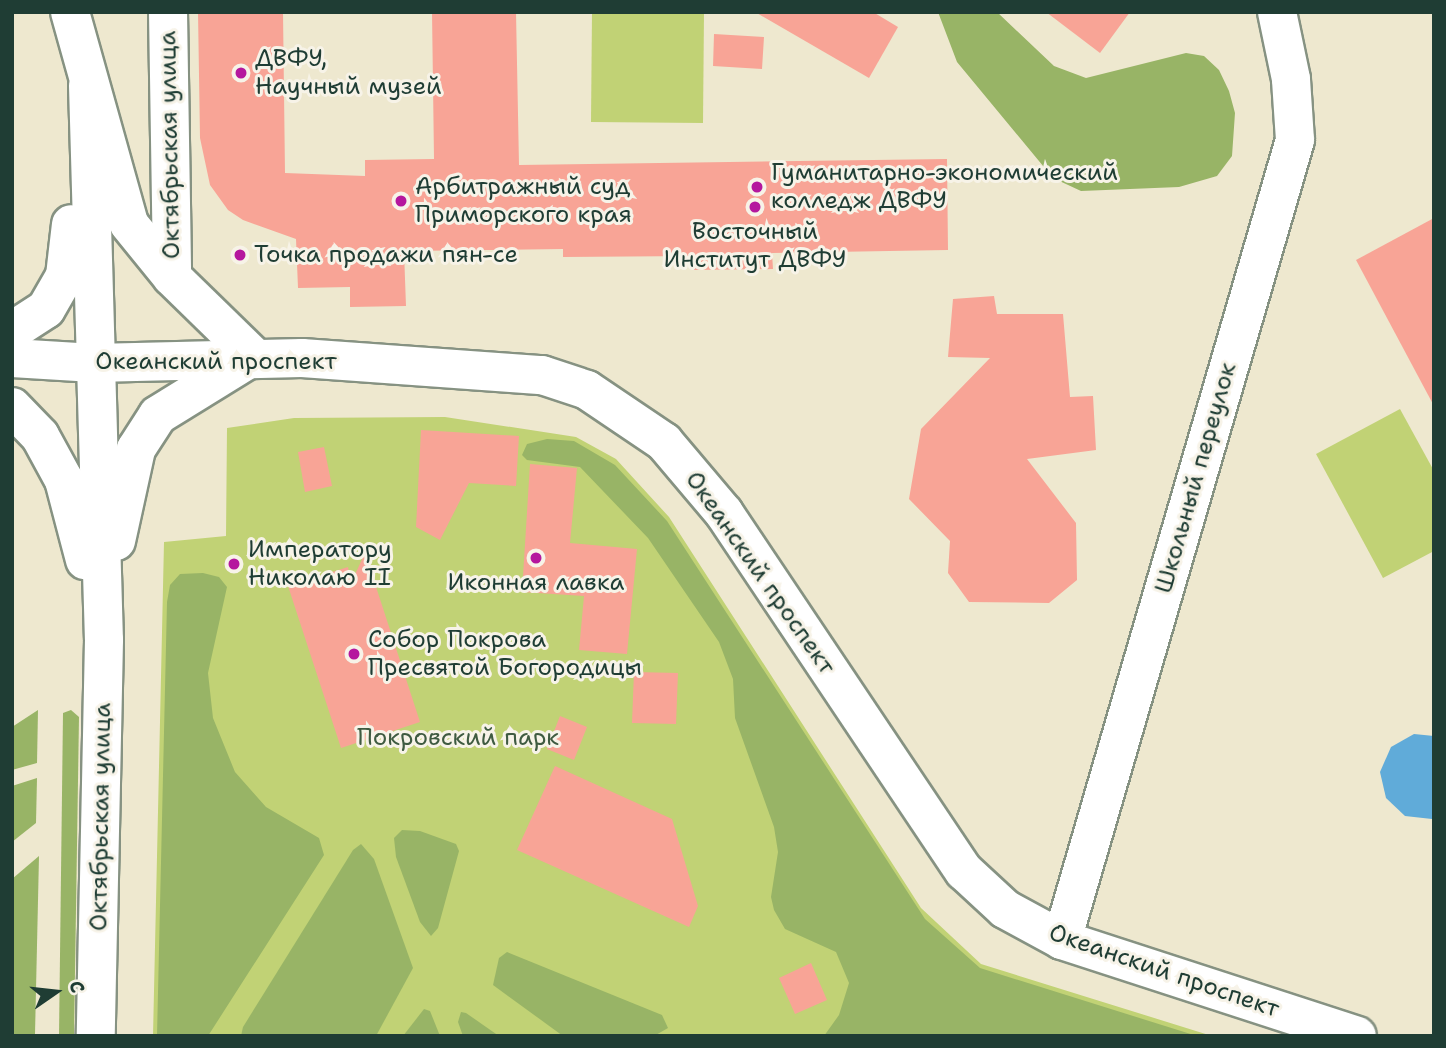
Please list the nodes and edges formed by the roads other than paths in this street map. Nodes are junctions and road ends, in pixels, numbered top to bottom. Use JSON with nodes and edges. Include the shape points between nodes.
{"nodes":[{"id":1,"x":70,"y":12,"type":"edge"},
{"id":2,"x":168,"y":12,"type":"edge"},
{"id":3,"x":1277,"y":12,"type":"edge"},
{"id":4,"x":88,"y":86,"type":"junction"},
{"id":5,"x":172,"y":277,"type":"junction"},
{"id":6,"x":12,"y":331,"type":"edge"},
{"id":7,"x":253,"y":356,"type":"junction"},
{"id":8,"x":12,"y":358,"type":"edge"},
{"id":9,"x":94,"y":363,"type":"junction"},
{"id":10,"x":12,"y":407,"type":"edge"},
{"id":11,"x":104,"y":640,"type":"junction"},
{"id":12,"x":1062,"y":940,"type":"junction"},
{"id":13,"x":96,"y":1036,"type":"edge"},
{"id":14,"x":1357,"y":1036,"type":"edge"}],
"edges":[{"from":1,"to":4,"type":"main road"},
{"from":2,"to":5,"type":"main road","name":"Октябрьская улица"},
{"from":3,"to":12,"type":"main road","name":"Школьный переулок","via":[[1291,79],[1295,140]]},
{"from":4,"to":5,"type":"main road","via":[[130,224]]},
{"from":4,"to":6,"type":"main road","via":[[65,276],[46,309]]},
{"from":4,"to":9,"type":"main road"},
{"from":5,"to":7,"type":"main road"},
{"from":7,"to":9,"type":"main road","name":"Океанский проспект"},
{"from":7,"to":11,"type":"main road","via":[[158,415],[136,449],[120,512]]},
{"from":7,"to":12,"type":"main road","name":"Океанский проспект","via":[[542,375],[587,390],[622,411],[664,442],[724,513],[964,871],[1005,909]]},
{"from":8,"to":9,"type":"main road","name":"Океанский проспект"},
{"from":9,"to":11,"type":"main road"},
{"from":10,"to":11,"type":"main road","via":[[40,436],[64,480]]},
{"from":11,"to":13,"type":"main road","name":"Октябрьская улица"},
{"from":12,"to":14,"type":"main road","name":"Океанский проспект"}]}
